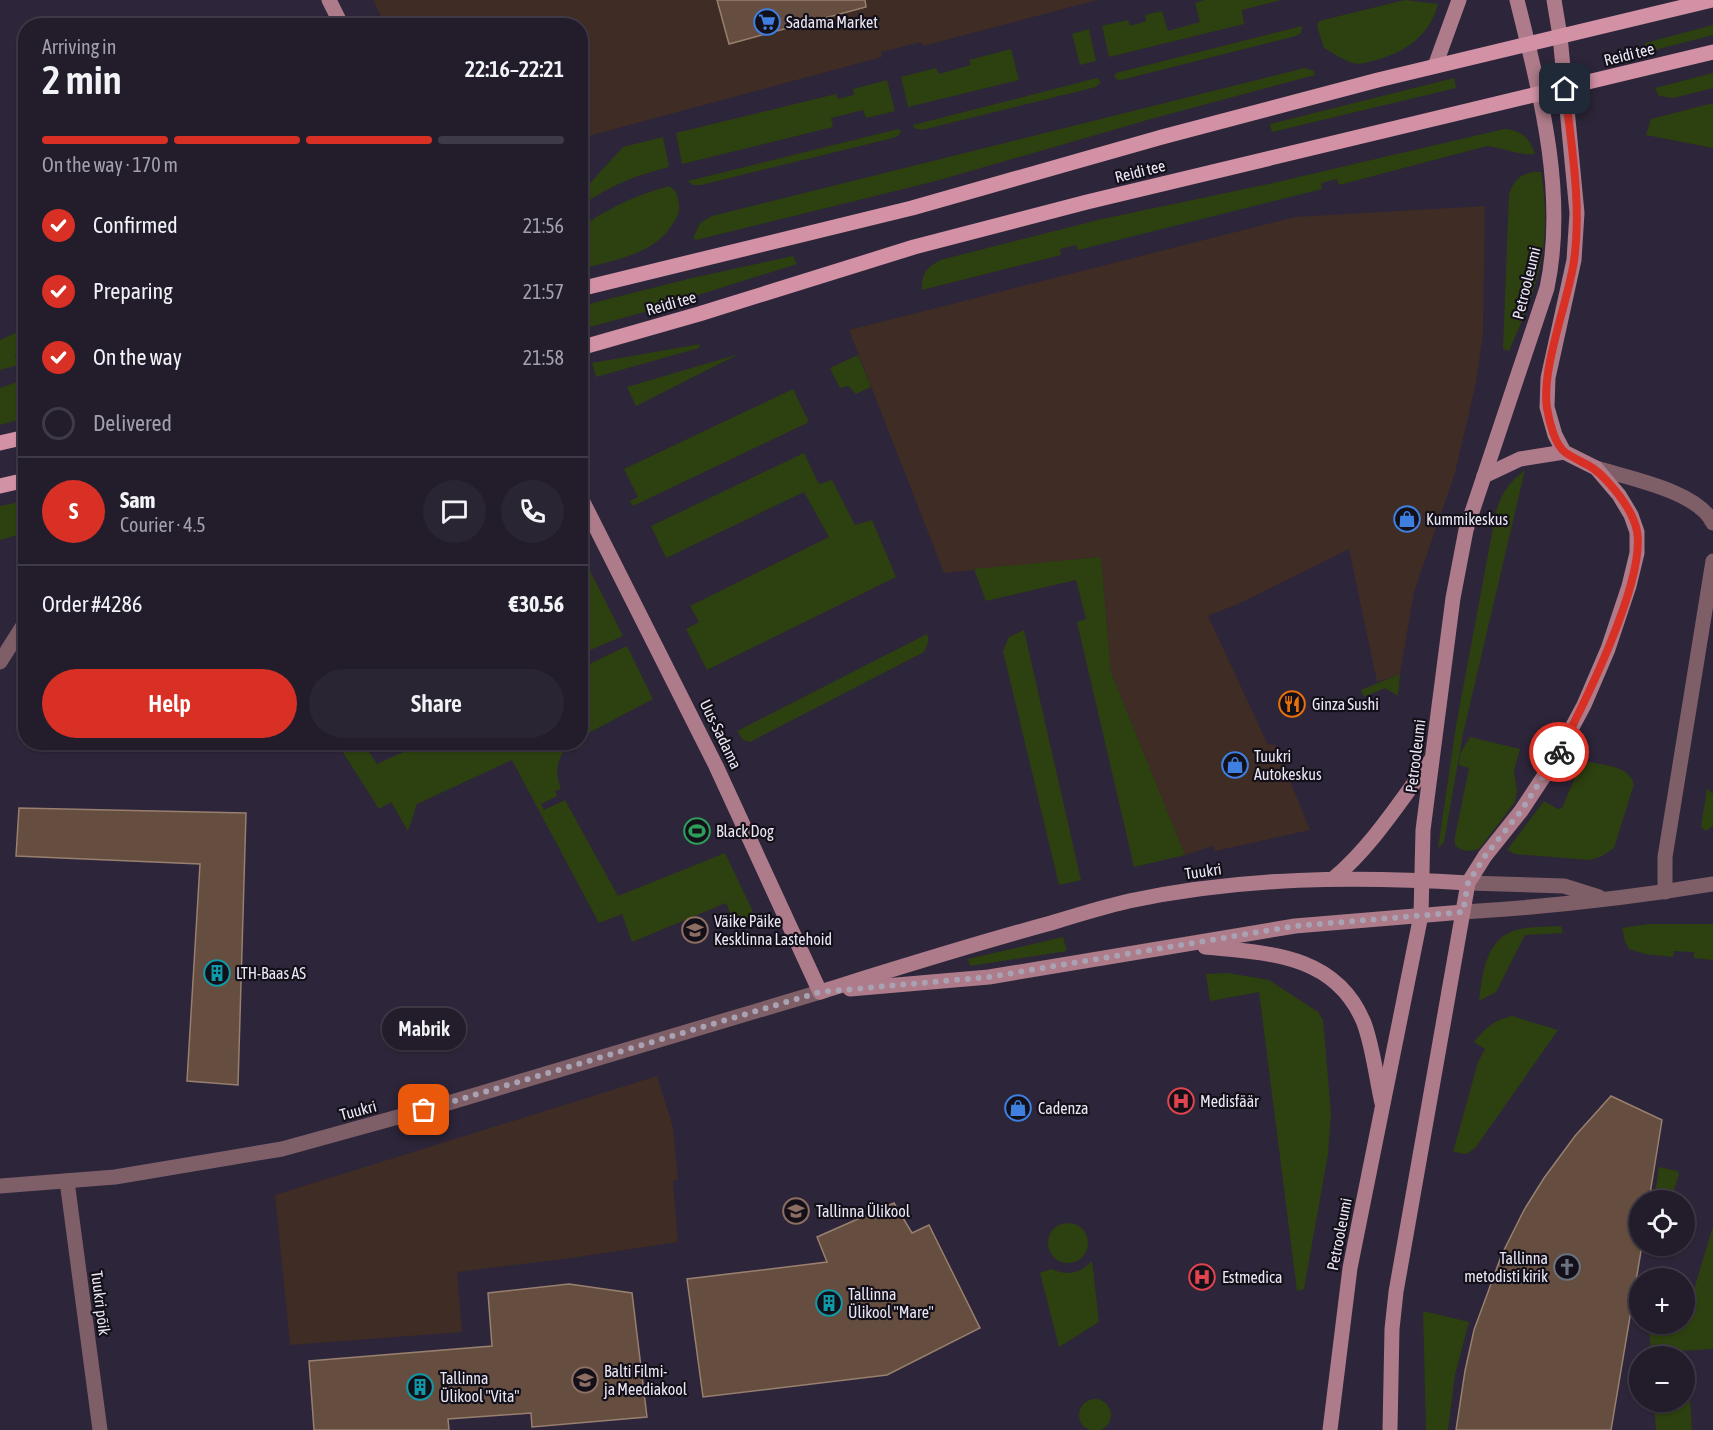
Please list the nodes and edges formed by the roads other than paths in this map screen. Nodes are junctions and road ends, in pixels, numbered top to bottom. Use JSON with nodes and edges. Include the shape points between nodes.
{"nodes":[{"id":1,"x":329,"y":0,"type":"edge"},
{"id":2,"x":1459,"y":0,"type":"edge"},
{"id":3,"x":1517,"y":0,"type":"edge"},
{"id":4,"x":1554,"y":0,"type":"edge"},
{"id":5,"x":1712,"y":0,"type":"edge"},
{"id":6,"x":338,"y":18,"type":"edge"},
{"id":7,"x":1560,"y":36,"type":"junction"},
{"id":8,"x":1527,"y":44,"type":"junction"},
{"id":9,"x":1713,"y":52,"type":"edge"},
{"id":10,"x":1435,"y":66,"type":"junction"},
{"id":11,"x":1565,"y":89,"type":"junction"},
{"id":12,"x":1540,"y":95,"type":"junction"},
{"id":13,"x":588,"y":287,"type":"edge"},
{"id":14,"x":588,"y":346,"type":"edge"},
{"id":15,"x":18,"y":439,"type":"edge"},
{"id":16,"x":0,"y":444,"type":"edge"},
{"id":17,"x":1564,"y":452,"type":"junction"},
{"id":18,"x":1596,"y":468,"type":"junction"},
{"id":19,"x":1484,"y":476,"type":"junction"},
{"id":20,"x":18,"y":482,"type":"edge"},
{"id":21,"x":0,"y":486,"type":"edge"},
{"id":22,"x":588,"y":512,"type":"edge"},
{"id":23,"x":1713,"y":523,"type":"edge"},
{"id":24,"x":1713,"y":561,"type":"edge"},
{"id":25,"x":18,"y":634,"type":"edge"},
{"id":26,"x":0,"y":662,"type":"edge"},
{"id":27,"x":1432,"y":758,"type":"junction"},
{"id":28,"x":1334,"y":878,"type":"junction"},
{"id":29,"x":1421,"y":880,"type":"junction"},
{"id":30,"x":1468,"y":883,"type":"junction"},
{"id":31,"x":1713,"y":884,"type":"edge"},
{"id":32,"x":1665,"y":892,"type":"junction"},
{"id":33,"x":1602,"y":898,"type":"junction"},
{"id":34,"x":1463,"y":912,"type":"junction"},
{"id":35,"x":1421,"y":915,"type":"junction"},
{"id":36,"x":1181,"y":945,"type":"junction"},
{"id":37,"x":820,"y":992,"type":"junction"},
{"id":38,"x":1384,"y":1108,"type":"junction"},
{"id":39,"x":67,"y":1181,"type":"junction"},
{"id":40,"x":0,"y":1186,"type":"edge"},
{"id":41,"x":1332,"y":1425,"type":"edge"},
{"id":42,"x":100,"y":1430,"type":"edge"},
{"id":43,"x":1390,"y":1430,"type":"edge"}],
"edges":[{"from":1,"to":6,"type":"street"},
{"from":2,"to":10,"type":"street"},
{"from":3,"to":8,"type":"street","name":"Petrooleumi"},
{"from":4,"to":7,"type":"street"},
{"from":5,"to":7,"type":"main road","name":"Reidi tee"},
{"from":7,"to":8,"type":"main road","name":"Reidi tee"},
{"from":7,"to":11,"type":"street"},
{"from":8,"to":10,"type":"main road","name":"Reidi tee"},
{"from":8,"to":12,"type":"street","name":"Petrooleumi"},
{"from":9,"to":11,"type":"main road","name":"Reidi tee"},
{"from":10,"to":13,"type":"main road","name":"Reidi tee","via":[[1162,137],[912,208]]},
{"from":11,"to":12,"type":"main road","name":"Reidi tee"},
{"from":11,"to":17,"type":"street","via":[[1578,213],[1574,261],[1548,378],[1547,407]]},
{"from":12,"to":14,"type":"main road","name":"Reidi tee","via":[[914,247]]},
{"from":12,"to":19,"type":"street","name":"Petrooleumi","via":[[1554,195],[1554,255],[1547,288]]},
{"from":15,"to":16,"type":"main road"},
{"from":17,"to":18,"type":"street"},
{"from":17,"to":19,"type":"street","via":[[1520,459]]},
{"from":18,"to":23,"type":"street","via":[[1690,500]]},
{"from":18,"to":30,"type":"street","via":[[1619,495],[1637,532],[1637,553],[1629,586],[1604,659],[1554,761]]},
{"from":19,"to":27,"type":"street","name":"Petrooleumi","via":[[1466,530],[1453,598]]},
{"from":20,"to":21,"type":"main road"},
{"from":22,"to":37,"type":"street","name":"Uus-Sadama","via":[[721,776]]},
{"from":24,"to":32,"type":"street","via":[[1665,857]]},
{"from":25,"to":26,"type":"street"},
{"from":27,"to":28,"type":"street","via":[[1362,852]]},
{"from":27,"to":29,"type":"street","name":"Petrooleumi"},
{"from":28,"to":29,"type":"street","name":"Tuukri"},
{"from":28,"to":37,"type":"street","name":"Tuukri","via":[[1212,888],[1129,901]]},
{"from":29,"to":30,"type":"street","name":"Tuukri"},
{"from":29,"to":35,"type":"street","name":"Petrooleumi"},
{"from":30,"to":33,"type":"street","name":"Tuukri","via":[[1564,886]]},
{"from":30,"to":34,"type":"street"},
{"from":31,"to":32,"type":"street","name":"Tuukri"},
{"from":32,"to":33,"type":"street","name":"Tuukri"},
{"from":33,"to":34,"type":"street","name":"Tuukri","via":[[1562,906]]},
{"from":34,"to":35,"type":"street","name":"Tuukri"},
{"from":34,"to":43,"type":"street","via":[[1395,1292]]},
{"from":35,"to":36,"type":"street","name":"Tuukri","via":[[1295,926]]},
{"from":35,"to":38,"type":"street","name":"Petrooleumi"},
{"from":36,"to":37,"type":"street","name":"Tuukri","via":[[989,977]]},
{"from":36,"to":38,"type":"street","via":[[1290,959],[1319,969],[1340,985],[1364,1022]]},
{"from":37,"to":39,"type":"street","name":"Tuukri","via":[[282,1149],[116,1177]]},
{"from":38,"to":41,"type":"street","name":"Petrooleumi","via":[[1350,1268]]},
{"from":39,"to":40,"type":"street","name":"Tuukri"},
{"from":39,"to":42,"type":"street","name":"Tuukri põik"}]}
